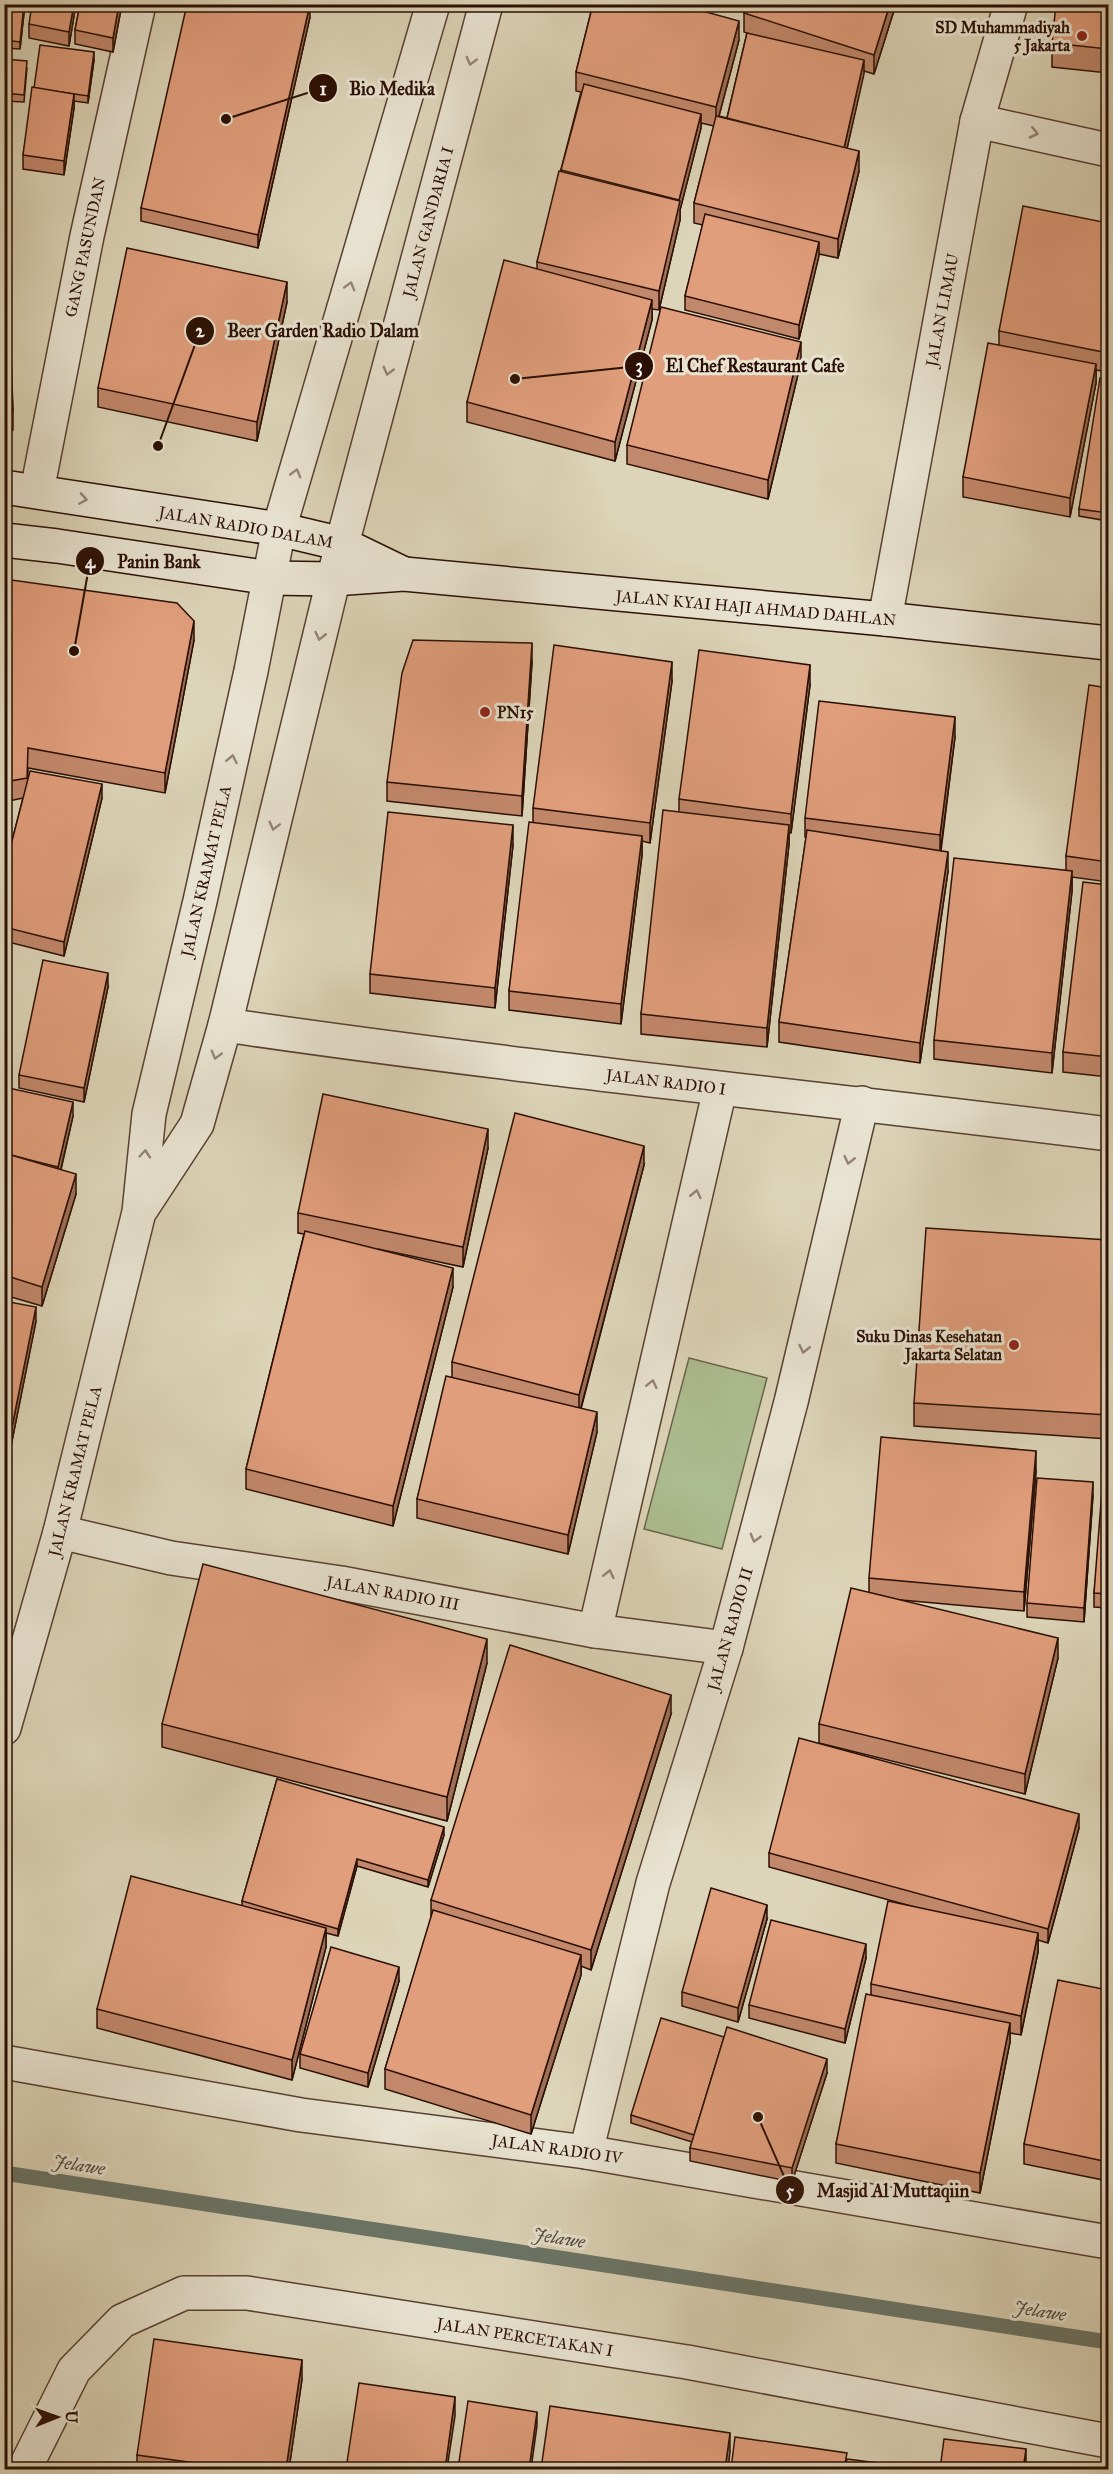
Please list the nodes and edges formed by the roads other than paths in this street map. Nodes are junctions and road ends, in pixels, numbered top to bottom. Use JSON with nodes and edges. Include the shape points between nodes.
{"nodes":[{"id":1,"x":139,"y":4,"type":"edge"},
{"id":2,"x":433,"y":4,"type":"edge"},
{"id":3,"x":486,"y":4,"type":"edge"},
{"id":4,"x":1011,"y":4,"type":"edge"},
{"id":5,"x":977,"y":121,"type":"junction"},
{"id":6,"x":1108,"y":150,"type":"edge"},
{"id":7,"x":4,"y":487,"type":"edge"},
{"id":8,"x":36,"y":491,"type":"junction"},
{"id":9,"x":279,"y":530,"type":"junction"},
{"id":10,"x":4,"y":540,"type":"edge"},
{"id":11,"x":342,"y":544,"type":"junction"},
{"id":12,"x":404,"y":574,"type":"junction"},
{"id":13,"x":270,"y":578,"type":"junction"},
{"id":14,"x":333,"y":579,"type":"junction"},
{"id":15,"x":885,"y":619,"type":"junction"},
{"id":16,"x":1108,"y":643,"type":"edge"},
{"id":17,"x":225,"y":1025,"type":"junction"},
{"id":18,"x":720,"y":1089,"type":"junction"},
{"id":19,"x":862,"y":1103,"type":"junction"},
{"id":20,"x":1108,"y":1134,"type":"edge"},
{"id":21,"x":140,"y":1212,"type":"junction"},
{"id":22,"x":60,"y":1532,"type":"junction"},
{"id":23,"x":596,"y":1631,"type":"junction"},
{"id":24,"x":726,"y":1648,"type":"junction"},
{"id":25,"x":4,"y":1728,"type":"edge"},
{"id":26,"x":4,"y":2062,"type":"edge"},
{"id":27,"x":586,"y":2152,"type":"junction"},
{"id":28,"x":1108,"y":2242,"type":"edge"},
{"id":29,"x":1108,"y":2442,"type":"edge"},
{"id":30,"x":24,"y":2469,"type":"edge"}],
"edges":[{"from":1,"to":8,"type":"street","name":"GANG PASUNDAN"},
{"from":9,"to":2,"type":"street","one_way":true},
{"from":3,"to":11,"type":"street","name":"JALAN GANDARIA I","one_way":true},
{"from":4,"to":5,"type":"street","name":"JALAN LIMAU"},
{"from":5,"to":6,"type":"street","one_way":true},
{"from":5,"to":15,"type":"street","name":"JALAN LIMAU"},
{"from":7,"to":8,"type":"street","name":"JALAN RADIO DALAM"},
{"from":8,"to":9,"type":"street","name":"JALAN RADIO DALAM","one_way":true},
{"from":9,"to":11,"type":"street","name":"JALAN RADIO DALAM"},
{"from":9,"to":13,"type":"street","name":"JALAN KRAMAT PELA"},
{"from":10,"to":13,"type":"street"},
{"from":11,"to":12,"type":"street","name":"JALAN RADIO DALAM"},
{"from":11,"to":14,"type":"street","name":"JALAN GANDARIA I"},
{"from":12,"to":14,"type":"street"},
{"from":12,"to":15,"type":"street","name":"JALAN KYAI HAJI AHMAD DAHLAN"},
{"from":13,"to":14,"type":"street"},
{"from":21,"to":13,"type":"street","name":"JALAN KRAMAT PELA","one_way":true,"via":[[148,1114],[200,901]]},
{"from":14,"to":17,"type":"street","name":"JALAN KRAMAT PELA","one_way":true},
{"from":15,"to":16,"type":"street","name":"JALAN KYAI HAJI AHMAD DAHLAN"},
{"from":17,"to":18,"type":"street","name":"JALAN RADIO I"},
{"from":17,"to":21,"type":"street","name":"JALAN KRAMAT PELA","one_way":true,"via":[[197,1124]]},
{"from":18,"to":19,"type":"street","name":"JALAN RADIO I"},
{"from":23,"to":18,"type":"street","one_way":true},
{"from":19,"to":20,"type":"street","name":"JALAN RADIO I"},
{"from":19,"to":24,"type":"street","name":"JALAN RADIO II","one_way":true,"via":[[791,1402]]},
{"from":21,"to":22,"type":"street","name":"JALAN KRAMAT PELA"},
{"from":22,"to":23,"type":"street","name":"JALAN RADIO III","via":[[171,1558],[341,1583]]},
{"from":22,"to":25,"type":"street","name":"JALAN KRAMAT PELA"},
{"from":23,"to":24,"type":"street","name":"JALAN RADIO III"},
{"from":24,"to":27,"type":"street","name":"JALAN RADIO II","via":[[653,1883]]},
{"from":26,"to":27,"type":"street","name":"JALAN RADIO IV","via":[[301,2115]]},
{"from":27,"to":28,"type":"street","name":"JALAN RADIO IV"},
{"from":29,"to":30,"type":"street","name":"JALAN PERCETAKAN I","via":[[664,2359],[247,2293],[184,2293],[122,2321],[74,2370]]}]}
